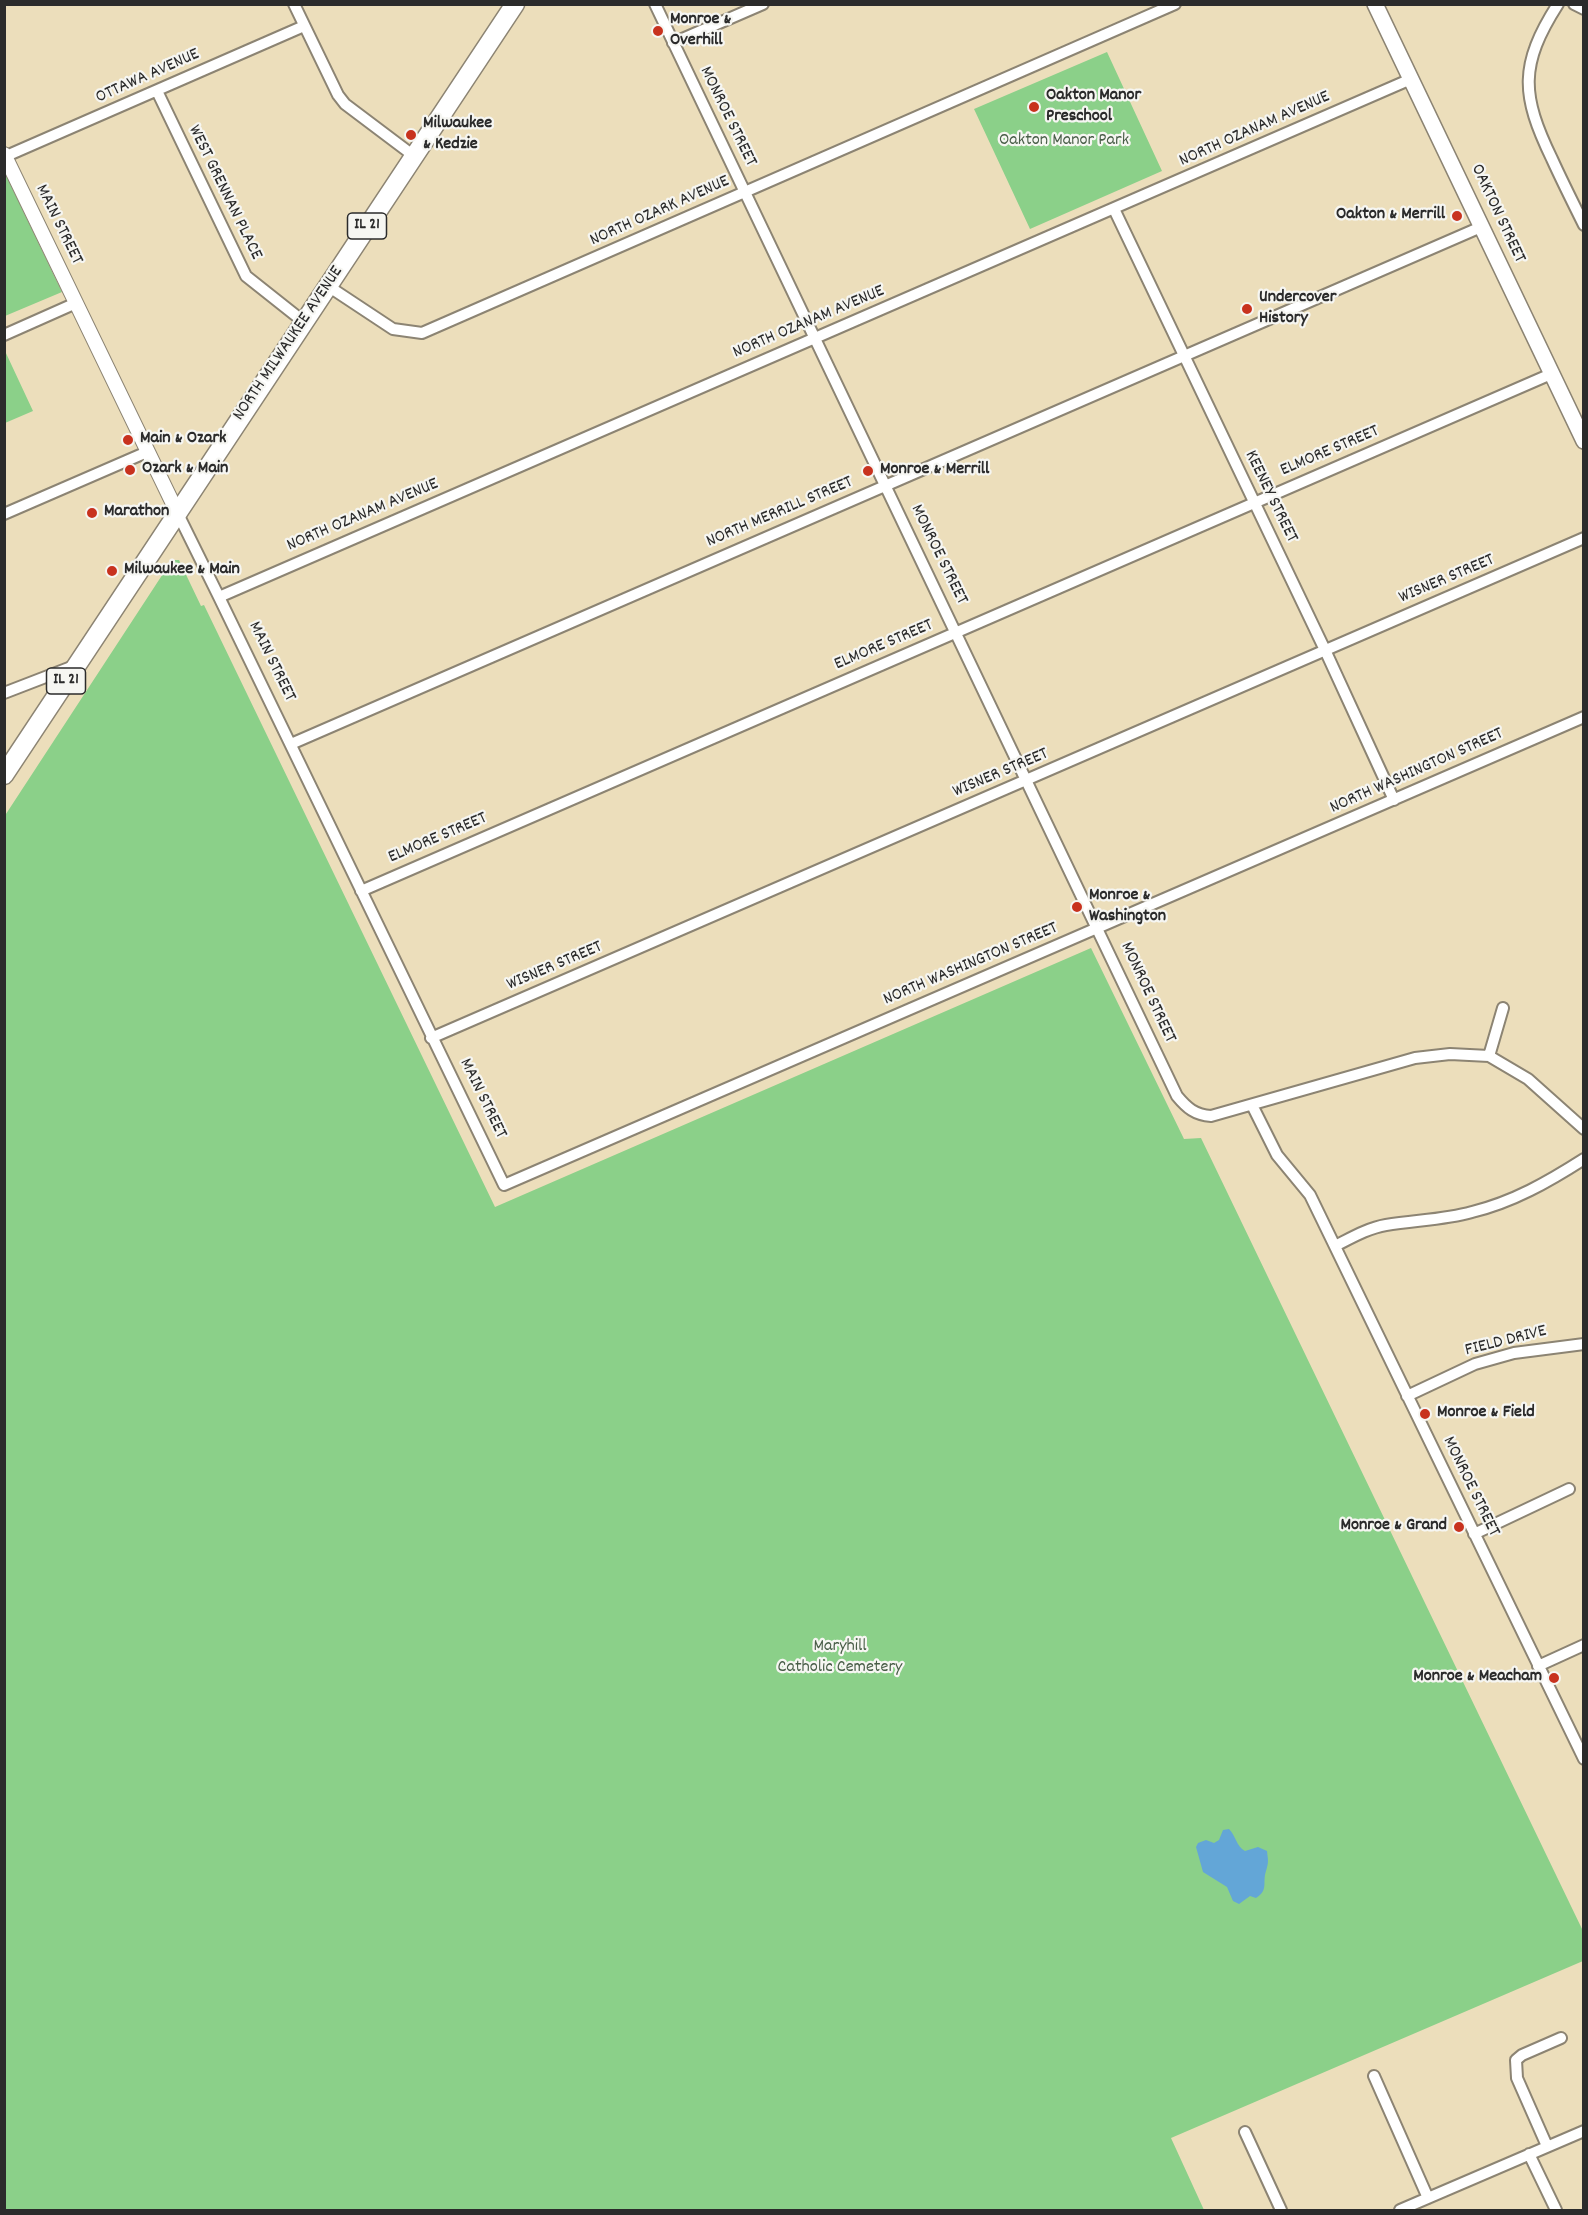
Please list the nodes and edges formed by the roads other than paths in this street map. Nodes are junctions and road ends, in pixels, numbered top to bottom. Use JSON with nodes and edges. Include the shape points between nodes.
{"nodes":[{"id":1,"x":294,"y":4,"type":"edge"},
{"id":2,"x":515,"y":4,"type":"edge"},
{"id":3,"x":655,"y":4,"type":"edge"},
{"id":4,"x":763,"y":4,"type":"edge"},
{"id":5,"x":1175,"y":4,"type":"edge"},
{"id":6,"x":1375,"y":4,"type":"edge"},
{"id":7,"x":1558,"y":4,"type":"edge"},
{"id":8,"x":1574,"y":4,"type":"edge"},
{"id":9,"x":1584,"y":9,"type":"edge"},
{"id":10,"x":304,"y":26,"type":"junction"},
{"id":11,"x":674,"y":43,"type":"junction"},
{"id":12,"x":1411,"y":79,"type":"junction"},
{"id":13,"x":157,"y":91,"type":"junction"},
{"id":14,"x":5,"y":156,"type":"edge"},
{"id":15,"x":414,"y":156,"type":"junction"},
{"id":16,"x":745,"y":193,"type":"junction"},
{"id":17,"x":1114,"y":209,"type":"junction"},
{"id":18,"x":1584,"y":225,"type":"edge"},
{"id":19,"x":1481,"y":227,"type":"junction"},
{"id":20,"x":328,"y":286,"type":"junction"},
{"id":21,"x":76,"y":303,"type":"junction"},
{"id":22,"x":304,"y":322,"type":"junction"},
{"id":23,"x":4,"y":335,"type":"edge"},
{"id":24,"x":815,"y":338,"type":"junction"},
{"id":25,"x":1184,"y":357,"type":"junction"},
{"id":26,"x":1551,"y":374,"type":"junction"},
{"id":27,"x":1584,"y":441,"type":"edge"},
{"id":28,"x":147,"y":452,"type":"junction"},
{"id":29,"x":886,"y":486,"type":"junction"},
{"id":30,"x":1254,"y":503,"type":"junction"},
{"id":31,"x":4,"y":514,"type":"edge"},
{"id":32,"x":177,"y":514,"type":"junction"},
{"id":33,"x":1584,"y":538,"type":"edge"},
{"id":34,"x":219,"y":597,"type":"junction"},
{"id":35,"x":957,"y":633,"type":"junction"},
{"id":36,"x":1325,"y":650,"type":"junction"},
{"id":37,"x":77,"y":664,"type":"junction"},
{"id":38,"x":4,"y":693,"type":"edge"},
{"id":39,"x":1584,"y":717,"type":"edge"},
{"id":40,"x":291,"y":744,"type":"junction"},
{"id":41,"x":4,"y":775,"type":"edge"},
{"id":42,"x":1028,"y":780,"type":"junction"},
{"id":43,"x":1394,"y":800,"type":"junction"},
{"id":44,"x":361,"y":891,"type":"junction"},
{"id":45,"x":1098,"y":928,"type":"junction"},
{"id":46,"x":1503,"y":1008,"type":"dead end"},
{"id":47,"x":431,"y":1038,"type":"junction"},
{"id":48,"x":1489,"y":1056,"type":"junction"},
{"id":49,"x":1252,"y":1105,"type":"junction"},
{"id":50,"x":1584,"y":1129,"type":"edge"},
{"id":51,"x":1584,"y":1159,"type":"edge"},
{"id":52,"x":504,"y":1185,"type":"joint"},
{"id":53,"x":1335,"y":1246,"type":"junction"},
{"id":54,"x":1584,"y":1344,"type":"edge"},
{"id":55,"x":1407,"y":1396,"type":"junction"},
{"id":56,"x":1569,"y":1489,"type":"dead end"},
{"id":57,"x":1474,"y":1534,"type":"junction"},
{"id":58,"x":1584,"y":1644,"type":"edge"},
{"id":59,"x":1538,"y":1666,"type":"junction"},
{"id":60,"x":1584,"y":1759,"type":"edge"},
{"id":61,"x":1562,"y":2038,"type":"dead end"},
{"id":62,"x":1374,"y":2076,"type":"dead end"},
{"id":63,"x":1584,"y":2131,"type":"edge"},
{"id":64,"x":1245,"y":2132,"type":"dead end"},
{"id":65,"x":1547,"y":2146,"type":"junction"},
{"id":66,"x":1528,"y":2154,"type":"junction"},
{"id":67,"x":1428,"y":2198,"type":"junction"},
{"id":68,"x":1281,"y":2211,"type":"edge"},
{"id":69,"x":1400,"y":2211,"type":"edge"},
{"id":70,"x":1556,"y":2211,"type":"edge"}],
"edges":[{"from":1,"to":10,"type":"street"},
{"from":2,"to":15,"type":"main road","name":"NORTH MILWAUKEE AVENUE","number":"IL 21"},
{"from":3,"to":11,"type":"street","name":"MONROE STREET"},
{"from":4,"to":11,"type":"street"},
{"from":5,"to":16,"type":"street","name":"NORTH OZARK AVENUE"},
{"from":6,"to":12,"type":"main road","name":"OAKTON STREET"},
{"from":7,"to":18,"type":"street","via":[[1531,59],[1529,99],[1540,135]]},
{"from":8,"to":9,"type":"street"},
{"from":10,"to":13,"type":"street","name":"OTTAWA AVENUE"},
{"from":10,"to":15,"type":"street","via":[[345,104]]},
{"from":11,"to":16,"type":"street","name":"MONROE STREET"},
{"from":12,"to":17,"type":"street","name":"NORTH OZANAM AVENUE"},
{"from":12,"to":19,"type":"main road","name":"OAKTON STREET"},
{"from":13,"to":14,"type":"street","name":"OTTAWA AVENUE"},
{"from":13,"to":22,"type":"street","name":"WEST GRENNAN PLACE","via":[[240,267],[254,284]]},
{"from":14,"to":21,"type":"street","name":"MAIN STREET"},
{"from":15,"to":20,"type":"main road","name":"NORTH MILWAUKEE AVENUE","number":"IL 21"},
{"from":16,"to":20,"type":"street","name":"NORTH OZARK AVENUE","via":[[422,333],[393,329]]},
{"from":16,"to":24,"type":"street","name":"MONROE STREET"},
{"from":17,"to":24,"type":"street","name":"NORTH OZANAM AVENUE"},
{"from":17,"to":25,"type":"street","name":"KEENEY STREET"},
{"from":19,"to":25,"type":"street","name":"NORTH MERRILL STREET"},
{"from":19,"to":26,"type":"main road","name":"OAKTON STREET"},
{"from":20,"to":22,"type":"main road","name":"NORTH MILWAUKEE AVENUE","number":"IL 21"},
{"from":21,"to":23,"type":"street"},
{"from":21,"to":28,"type":"street","name":"MAIN STREET"},
{"from":22,"to":32,"type":"main road","name":"NORTH MILWAUKEE AVENUE","number":"IL 21"},
{"from":24,"to":29,"type":"street","name":"MONROE STREET"},
{"from":24,"to":34,"type":"street","name":"NORTH OZANAM AVENUE"},
{"from":25,"to":29,"type":"street","name":"NORTH MERRILL STREET"},
{"from":25,"to":30,"type":"street","name":"KEENEY STREET"},
{"from":26,"to":27,"type":"main road","name":"OAKTON STREET"},
{"from":26,"to":30,"type":"street","name":"ELMORE STREET"},
{"from":28,"to":31,"type":"street"},
{"from":28,"to":32,"type":"street","name":"MAIN STREET"},
{"from":29,"to":35,"type":"street","name":"MONROE STREET"},
{"from":29,"to":40,"type":"street","name":"NORTH MERRILL STREET"},
{"from":30,"to":35,"type":"street","name":"ELMORE STREET"},
{"from":30,"to":36,"type":"street","name":"KEENEY STREET"},
{"from":32,"to":34,"type":"street","name":"MAIN STREET"},
{"from":32,"to":37,"type":"main road","name":"NORTH MILWAUKEE AVENUE","number":"IL 21"},
{"from":33,"to":36,"type":"street","name":"WISNER STREET"},
{"from":34,"to":40,"type":"street","name":"MAIN STREET"},
{"from":35,"to":42,"type":"street","name":"MONROE STREET"},
{"from":35,"to":44,"type":"street","name":"ELMORE STREET"},
{"from":36,"to":42,"type":"street","name":"WISNER STREET"},
{"from":36,"to":43,"type":"street","name":"KEENEY STREET"},
{"from":37,"to":38,"type":"street"},
{"from":37,"to":41,"type":"main road","name":"NORTH MILWAUKEE AVENUE","number":"IL 21"},
{"from":39,"to":43,"type":"street","name":"NORTH WASHINGTON STREET"},
{"from":40,"to":44,"type":"street","name":"MAIN STREET"},
{"from":42,"to":45,"type":"street","name":"MONROE STREET"},
{"from":42,"to":47,"type":"street","name":"WISNER STREET"},
{"from":43,"to":45,"type":"street","name":"NORTH WASHINGTON STREET"},
{"from":44,"to":47,"type":"street","name":"MAIN STREET"},
{"from":45,"to":49,"type":"street","name":"MONROE STREET","via":[[1185,1106],[1211,1116]]},
{"from":45,"to":52,"type":"street","name":"NORTH WASHINGTON STREET"},
{"from":46,"to":48,"type":"street"},
{"from":47,"to":52,"type":"street","name":"MAIN STREET"},
{"from":48,"to":49,"type":"street","via":[[1450,1054],[1415,1058]]},
{"from":48,"to":50,"type":"street","via":[[1528,1079]]},
{"from":49,"to":53,"type":"street","name":"MONROE STREET","via":[[1277,1155],[1310,1195]]},
{"from":51,"to":53,"type":"street","via":[[1544,1184],[1482,1209],[1385,1225]]},
{"from":53,"to":55,"type":"street","name":"MONROE STREET"},
{"from":54,"to":55,"type":"street","name":"FIELD DRIVE","via":[[1514,1353],[1475,1364]]},
{"from":55,"to":57,"type":"street","name":"MONROE STREET"},
{"from":56,"to":57,"type":"street"},
{"from":57,"to":59,"type":"street","name":"MONROE STREET"},
{"from":58,"to":59,"type":"street"},
{"from":59,"to":60,"type":"street","name":"MONROE STREET"},
{"from":61,"to":65,"type":"street","via":[[1516,2060],[1517,2078]]},
{"from":62,"to":67,"type":"street"},
{"from":63,"to":65,"type":"street"},
{"from":64,"to":68,"type":"street"},
{"from":65,"to":66,"type":"street"},
{"from":66,"to":67,"type":"street"},
{"from":66,"to":70,"type":"street"},
{"from":67,"to":69,"type":"street"}]}
